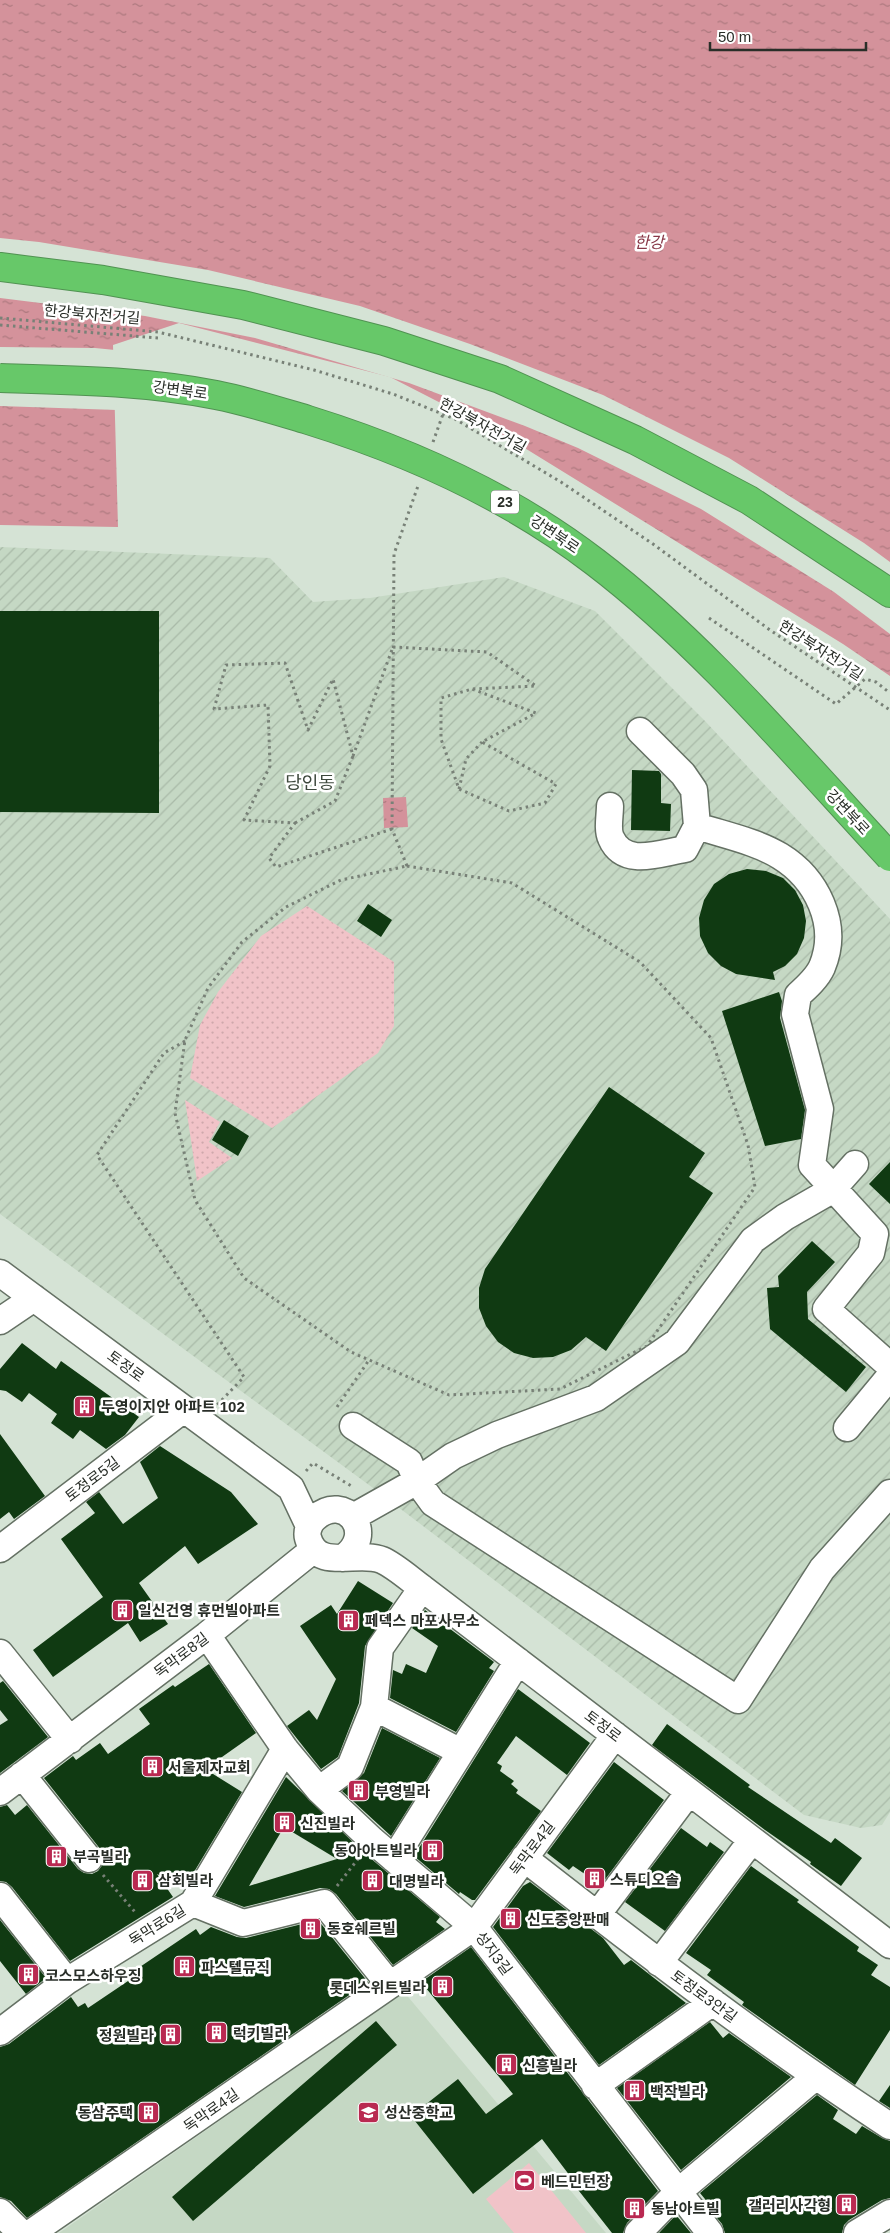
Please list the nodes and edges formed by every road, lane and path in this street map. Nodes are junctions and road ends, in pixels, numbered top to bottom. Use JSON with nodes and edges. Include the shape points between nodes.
{"nodes":[{"id":1,"x":0,"y":267,"type":"edge"},
{"id":2,"x":0,"y":318,"type":"edge"},
{"id":3,"x":0,"y":325,"type":"edge"},
{"id":4,"x":158,"y":338,"type":"dead end"},
{"id":5,"x":0,"y":378,"type":"edge"},
{"id":6,"x":394,"y":554,"type":"dead end"},
{"id":7,"x":890,"y":593,"type":"edge"},
{"id":8,"x":709,"y":618,"type":"dead end"},
{"id":9,"x":393,"y":647,"type":"junction"},
{"id":10,"x":857,"y":686,"type":"junction"},
{"id":11,"x":472,"y":689,"type":"junction"},
{"id":12,"x":890,"y":693,"type":"edge"},
{"id":13,"x":890,"y":710,"type":"edge"},
{"id":14,"x":640,"y":731,"type":"dead end"},
{"id":15,"x":482,"y":742,"type":"junction"},
{"id":16,"x":353,"y":756,"type":"junction"},
{"id":17,"x":460,"y":789,"type":"junction"},
{"id":18,"x":610,"y":806,"type":"dead end"},
{"id":19,"x":295,"y":823,"type":"junction"},
{"id":20,"x":697,"y":826,"type":"junction"},
{"id":21,"x":392,"y":829,"type":"junction"},
{"id":22,"x":890,"y":857,"type":"edge"},
{"id":23,"x":407,"y":866,"type":"junction"},
{"id":24,"x":185,"y":1040,"type":"junction"},
{"id":25,"x":855,"y":1164,"type":"dead end"},
{"id":26,"x":832,"y":1190,"type":"junction"},
{"id":27,"x":0,"y":1273,"type":"edge"},
{"id":28,"x":34,"y":1298,"type":"junction"},
{"id":29,"x":0,"y":1321,"type":"edge"},
{"id":30,"x":369,"y":1360,"type":"junction"},
{"id":31,"x":890,"y":1366,"type":"edge"},
{"id":32,"x":890,"y":1376,"type":"edge"},
{"id":33,"x":192,"y":1416,"type":"junction"},
{"id":34,"x":344,"y":1419,"type":"joint"},
{"id":35,"x":847,"y":1428,"type":"dead end"},
{"id":36,"x":417,"y":1481,"type":"junction"},
{"id":37,"x":291,"y":1488,"type":"junction"},
{"id":38,"x":360,"y":1488,"type":"dead end"},
{"id":39,"x":890,"y":1493,"type":"edge"},
{"id":40,"x":348,"y":1519,"type":"junction"},
{"id":41,"x":311,"y":1538,"type":"junction"},
{"id":42,"x":0,"y":1549,"type":"edge"},
{"id":43,"x":343,"y":1558,"type":"junction"},
{"id":44,"x":382,"y":1560,"type":"junction"},
{"id":45,"x":422,"y":1588,"type":"junction"},
{"id":46,"x":207,"y":1635,"type":"junction"},
{"id":47,"x":0,"y":1653,"type":"edge"},
{"id":48,"x":518,"y":1661,"type":"junction"},
{"id":49,"x":374,"y":1708,"type":"junction"},
{"id":50,"x":615,"y":1735,"type":"junction"},
{"id":51,"x":70,"y":1740,"type":"junction"},
{"id":52,"x":285,"y":1749,"type":"junction"},
{"id":53,"x":461,"y":1752,"type":"junction"},
{"id":54,"x":22,"y":1775,"type":"junction"},
{"id":55,"x":320,"y":1790,"type":"junction"},
{"id":56,"x":0,"y":1792,"type":"edge"},
{"id":57,"x":689,"y":1792,"type":"junction"},
{"id":58,"x":372,"y":1840,"type":"junction"},
{"id":59,"x":752,"y":1840,"type":"junction"},
{"id":60,"x":524,"y":1858,"type":"junction"},
{"id":61,"x":89,"y":1859,"type":"joint"},
{"id":62,"x":394,"y":1859,"type":"junction"},
{"id":63,"x":0,"y":1896,"type":"edge"},
{"id":64,"x":193,"y":1903,"type":"junction"},
{"id":65,"x":324,"y":1903,"type":"junction"},
{"id":66,"x":597,"y":1915,"type":"junction"},
{"id":67,"x":474,"y":1927,"type":"junction"},
{"id":68,"x":150,"y":1930,"type":"junction"},
{"id":69,"x":890,"y":1946,"type":"edge"},
{"id":70,"x":659,"y":1963,"type":"junction"},
{"id":71,"x":67,"y":1981,"type":"junction"},
{"id":72,"x":390,"y":1985,"type":"junction"},
{"id":73,"x":713,"y":2002,"type":"junction"},
{"id":74,"x":0,"y":2032,"type":"edge"},
{"id":75,"x":815,"y":2076,"type":"junction"},
{"id":76,"x":595,"y":2086,"type":"junction"},
{"id":77,"x":890,"y":2126,"type":"edge"},
{"id":78,"x":678,"y":2192,"type":"junction"},
{"id":79,"x":0,"y":2212,"type":"edge"},
{"id":80,"x":890,"y":2213,"type":"edge"},
{"id":81,"x":20,"y":2233,"type":"edge"},
{"id":82,"x":31,"y":2233,"type":"edge"},
{"id":83,"x":638,"y":2233,"type":"edge"},
{"id":84,"x":710,"y":2233,"type":"edge"},
{"id":85,"x":858,"y":2233,"type":"edge"}],
"edges":[{"from":1,"to":7,"type":"highway","via":[[103,280],[242,305],[384,342],[500,380],[635,440],[749,500]]},
{"from":2,"to":10,"type":"path","name":"한강북자전거길","via":[[158,332],[314,370],[393,394],[455,419],[561,482],[653,544],[770,630]]},
{"from":3,"to":4,"type":"path"},
{"from":5,"to":22,"type":"highway","name":"강변북로","number":"23","bridge":true,"via":[[143,385],[216,395],[352,434],[414,457],[483,491],[538,521],[596,563],[664,620]]},
{"from":6,"to":9,"type":"path"},
{"from":8,"to":10,"type":"path","via":[[836,704]]},
{"from":9,"to":11,"type":"path","via":[[487,652],[536,686]]},
{"from":9,"to":16,"type":"path"},
{"from":9,"to":21,"type":"path"},
{"from":10,"to":12,"type":"path","via":[[865,680],[876,682]]},
{"from":10,"to":13,"type":"path","name":"한강북자전거길"},
{"from":11,"to":15,"type":"path","via":[[536,714]]},
{"from":11,"to":17,"type":"path","via":[[441,698],[441,738]]},
{"from":14,"to":20,"type":"street","via":[[683,774],[694,790]]},
{"from":15,"to":17,"type":"path","via":[[466,759]]},
{"from":15,"to":17,"type":"path","via":[[556,784],[545,803],[509,811]]},
{"from":16,"to":19,"type":"path","via":[[335,801]]},
{"from":16,"to":19,"type":"path","via":[[333,679],[308,730],[285,664],[226,665],[214,709],[268,705],[270,766],[244,820]]},
{"from":18,"to":20,"type":"street","via":[[610,836],[619,850],[636,858],[685,849]]},
{"from":19,"to":21,"type":"path","via":[[269,858],[276,867]]},
{"from":20,"to":26,"type":"street","via":[[778,855],[812,884],[822,904],[828,944],[822,967],[811,984],[798,995],[794,1014],[820,1109],[812,1166]]},
{"from":21,"to":23,"type":"path"},
{"from":23,"to":24,"type":"path","via":[[341,880],[286,907],[242,942],[208,988]]},
{"from":23,"to":30,"type":"path","via":[[512,883],[640,962],[711,1038],[748,1144],[755,1187],[647,1346],[560,1389],[449,1395]]},
{"from":24,"to":30,"type":"path","via":[[175,1113],[195,1200],[244,1278],[351,1352]]},
{"from":24,"to":33,"type":"path","via":[[164,1053],[97,1155],[244,1377]]},
{"from":25,"to":26,"type":"street"},
{"from":26,"to":31,"type":"street","via":[[875,1234],[871,1253],[826,1309]]},
{"from":26,"to":36,"type":"street","via":[[785,1216],[753,1240],[677,1342],[596,1398],[497,1435],[453,1456]]},
{"from":27,"to":28,"type":"street","name":"토정로"},
{"from":28,"to":29,"type":"street"},
{"from":28,"to":33,"type":"street","name":"토정로"},
{"from":30,"to":34,"type":"path"},
{"from":32,"to":35,"type":"street"},
{"from":33,"to":37,"type":"street","name":"토정로"},
{"from":33,"to":42,"type":"street","name":"토정로5길"},
{"from":34,"to":36,"type":"street","via":[[409,1462]]},
{"from":36,"to":39,"type":"street","via":[[433,1503],[738,1700],[822,1569]]},
{"from":36,"to":40,"type":"street"},
{"from":37,"to":38,"type":"path","via":[[312,1463],[351,1487]]},
{"from":37,"to":40,"type":"street"},
{"from":37,"to":41,"type":"street","name":"토정로"},
{"from":40,"to":41,"type":"street","via":[[321,1513]]},
{"from":40,"to":43,"type":"street","via":[[358,1542]]},
{"from":40,"to":44,"type":"street"},
{"from":41,"to":43,"type":"street","via":[[326,1558]]},
{"from":41,"to":46,"type":"street","name":"독막로8길"},
{"from":43,"to":44,"type":"street","name":"토정로"},
{"from":44,"to":45,"type":"street","name":"토정로"},
{"from":45,"to":48,"type":"street","name":"토정로"},
{"from":45,"to":49,"type":"street","via":[[380,1648]]},
{"from":46,"to":51,"type":"street","name":"독막로8길"},
{"from":46,"to":52,"type":"street","name":"성지3길"},
{"from":47,"to":51,"type":"street"},
{"from":48,"to":50,"type":"street","name":"토정로"},
{"from":48,"to":53,"type":"street"},
{"from":49,"to":53,"type":"street"},
{"from":49,"to":55,"type":"street","via":[[350,1767]]},
{"from":50,"to":57,"type":"street","name":"토정로"},
{"from":50,"to":60,"type":"street","name":"독막로4길"},
{"from":51,"to":54,"type":"street","name":"독막로8길"},
{"from":52,"to":55,"type":"street","name":"성지3길"},
{"from":52,"to":64,"type":"street","name":"독막로6길"},
{"from":53,"to":62,"type":"street"},
{"from":54,"to":56,"type":"street","name":"독막로8길"},
{"from":54,"to":61,"type":"street"},
{"from":55,"to":58,"type":"street","name":"성지3길"},
{"from":57,"to":59,"type":"street","name":"토정로"},
{"from":57,"to":66,"type":"street"},
{"from":58,"to":62,"type":"street","name":"성지3길"},
{"from":58,"to":65,"type":"path"},
{"from":59,"to":69,"type":"street","name":"토정로"},
{"from":59,"to":70,"type":"street"},
{"from":60,"to":66,"type":"street","name":"토정로3안길"},
{"from":60,"to":67,"type":"street","name":"독막로4길"},
{"from":61,"to":68,"type":"path"},
{"from":62,"to":67,"type":"street","name":"성지3길"},
{"from":63,"to":71,"type":"street"},
{"from":64,"to":65,"type":"street","via":[[243,1922]]},
{"from":64,"to":68,"type":"street","name":"독막로6길"},
{"from":65,"to":72,"type":"street"},
{"from":66,"to":70,"type":"street","name":"토정로3안길"},
{"from":67,"to":72,"type":"street","name":"독막로4길"},
{"from":67,"to":76,"type":"street","name":"성지3길"},
{"from":68,"to":71,"type":"street","name":"독막로6길"},
{"from":70,"to":73,"type":"street","name":"토정로3안길"},
{"from":71,"to":74,"type":"street","name":"독막로6길"},
{"from":72,"to":82,"type":"street","name":"독막로4길"},
{"from":73,"to":75,"type":"street","name":"토정로3안길"},
{"from":73,"to":76,"type":"street"},
{"from":75,"to":77,"type":"street","name":"토정로3안길"},
{"from":75,"to":78,"type":"street"},
{"from":76,"to":78,"type":"street","name":"성지3길"},
{"from":78,"to":83,"type":"street"},
{"from":78,"to":84,"type":"street","name":"성지3길"},
{"from":79,"to":81,"type":"street"},
{"from":80,"to":85,"type":"street"}]}
